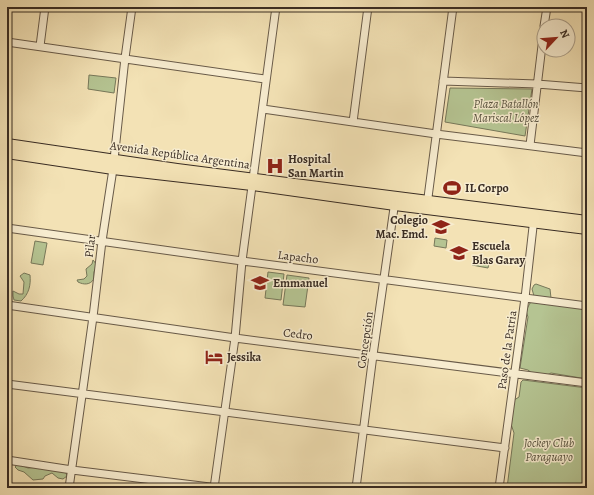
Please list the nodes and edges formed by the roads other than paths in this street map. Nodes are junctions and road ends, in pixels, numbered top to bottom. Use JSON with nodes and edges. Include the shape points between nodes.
{"nodes":[{"id":1,"x":45,"y":7,"type":"edge"},
{"id":2,"x":132,"y":7,"type":"edge"},
{"id":3,"x":276,"y":7,"type":"edge"},
{"id":4,"x":368,"y":7,"type":"edge"},
{"id":5,"x":453,"y":7,"type":"edge"},
{"id":6,"x":547,"y":7,"type":"edge"},
{"id":7,"x":545,"y":18,"type":"edge"},
{"id":8,"x":7,"y":42,"type":"edge"},
{"id":9,"x":40,"y":46,"type":"junction"},
{"id":10,"x":125,"y":58,"type":"junction"},
{"id":11,"x":540,"y":58,"type":"edge"},
{"id":12,"x":265,"y":79,"type":"junction"},
{"id":13,"x":443,"y":81,"type":"junction"},
{"id":14,"x":537,"y":84,"type":"junction"},
{"id":15,"x":587,"y":88,"type":"edge"},
{"id":16,"x":263,"y":109,"type":"junction"},
{"id":17,"x":353,"y":122,"type":"junction"},
{"id":18,"x":436,"y":134,"type":"junction"},
{"id":19,"x":7,"y":144,"type":"edge"},
{"id":20,"x":530,"y":145,"type":"junction"},
{"id":21,"x":7,"y":153,"type":"edge"},
{"id":22,"x":587,"y":153,"type":"edge"},
{"id":23,"x":114,"y":164,"type":"junction"},
{"id":24,"x":252,"y":182,"type":"junction"},
{"id":25,"x":396,"y":201,"type":"junction"},
{"id":26,"x":428,"y":205,"type":"junction"},
{"id":27,"x":534,"y":219,"type":"junction"},
{"id":28,"x":587,"y":221,"type":"edge"},
{"id":29,"x":7,"y":228,"type":"edge"},
{"id":30,"x":587,"y":229,"type":"edge"},
{"id":31,"x":102,"y":241,"type":"junction"},
{"id":32,"x":242,"y":261,"type":"junction"},
{"id":33,"x":384,"y":279,"type":"junction"},
{"id":34,"x":525,"y":298,"type":"junction"},
{"id":35,"x":7,"y":305,"type":"edge"},
{"id":36,"x":587,"y":306,"type":"edge"},
{"id":37,"x":93,"y":317,"type":"junction"},
{"id":38,"x":235,"y":338,"type":"junction"},
{"id":39,"x":373,"y":355,"type":"junction"},
{"id":40,"x":514,"y":374,"type":"junction"},
{"id":41,"x":587,"y":383,"type":"edge"},
{"id":42,"x":7,"y":384,"type":"edge"},
{"id":43,"x":83,"y":393,"type":"junction"},
{"id":44,"x":225,"y":412,"type":"junction"},
{"id":45,"x":364,"y":431,"type":"junction"},
{"id":46,"x":505,"y":448,"type":"junction"},
{"id":47,"x":7,"y":460,"type":"edge"},
{"id":48,"x":72,"y":470,"type":"junction"},
{"id":49,"x":69,"y":488,"type":"edge"},
{"id":50,"x":215,"y":488,"type":"edge"},
{"id":51,"x":356,"y":488,"type":"edge"},
{"id":52,"x":499,"y":488,"type":"edge"}],
"edges":[{"from":1,"to":9,"type":"street"},
{"from":2,"to":10,"type":"street","name":"Pilar"},
{"from":3,"to":12,"type":"street"},
{"from":4,"to":17,"type":"street"},
{"from":5,"to":13,"type":"street"},
{"from":6,"to":7,"type":"street"},
{"from":8,"to":9,"type":"street"},
{"from":9,"to":10,"type":"street"},
{"from":10,"to":12,"type":"street"},
{"from":10,"to":23,"type":"street","name":"Pilar"},
{"from":11,"to":14,"type":"street"},
{"from":12,"to":16,"type":"street"},
{"from":13,"to":14,"type":"street"},
{"from":13,"to":18,"type":"street"},
{"from":14,"to":15,"type":"street"},
{"from":14,"to":20,"type":"street"},
{"from":16,"to":17,"type":"street"},
{"from":16,"to":24,"type":"street"},
{"from":17,"to":18,"type":"street"},
{"from":18,"to":20,"type":"street"},
{"from":18,"to":26,"type":"street"},
{"from":19,"to":23,"type":"highway","name":"Avenida República Argentina"},
{"from":20,"to":22,"type":"street"},
{"from":21,"to":23,"type":"highway","name":"Avenida República Argentina"},
{"from":23,"to":24,"type":"highway","name":"Avenida República Argentina"},
{"from":23,"to":31,"type":"street","name":"Pilar"},
{"from":24,"to":25,"type":"highway","name":"Avenida República Argentina"},
{"from":24,"to":32,"type":"street"},
{"from":25,"to":26,"type":"highway","name":"Avenida República Argentina"},
{"from":25,"to":33,"type":"street","name":"Concepción"},
{"from":26,"to":27,"type":"highway","name":"Avenida República Argentina"},
{"from":27,"to":28,"type":"highway","name":"Avenida República Argentina"},
{"from":27,"to":30,"type":"highway","name":"Avenida República Argentina"},
{"from":27,"to":34,"type":"street","name":"Paso de la Patria"},
{"from":29,"to":31,"type":"street","name":"Lapacho"},
{"from":31,"to":32,"type":"street","name":"Lapacho"},
{"from":31,"to":37,"type":"street","name":"Pilar"},
{"from":32,"to":33,"type":"street","name":"Lapacho"},
{"from":32,"to":38,"type":"street"},
{"from":33,"to":34,"type":"street","name":"Lapacho"},
{"from":33,"to":39,"type":"street","name":"Concepción"},
{"from":34,"to":36,"type":"street","name":"Lapacho"},
{"from":34,"to":40,"type":"street","name":"Paso de la Patria"},
{"from":35,"to":37,"type":"street","name":"Cedro"},
{"from":37,"to":38,"type":"street","name":"Cedro"},
{"from":37,"to":43,"type":"street","name":"Pilar"},
{"from":38,"to":39,"type":"street","name":"Cedro"},
{"from":38,"to":44,"type":"street"},
{"from":39,"to":40,"type":"street","name":"Cedro"},
{"from":39,"to":45,"type":"street","name":"Concepción"},
{"from":40,"to":41,"type":"street","name":"Cedro"},
{"from":40,"to":46,"type":"street","name":"Paso de la Patria"},
{"from":42,"to":43,"type":"street"},
{"from":43,"to":44,"type":"street"},
{"from":43,"to":48,"type":"street","name":"Pilar"},
{"from":44,"to":45,"type":"street"},
{"from":44,"to":50,"type":"street"},
{"from":45,"to":46,"type":"street"},
{"from":45,"to":51,"type":"street","name":"Concepción"},
{"from":46,"to":52,"type":"street","name":"Paso de la Patria"},
{"from":47,"to":48,"type":"street"},
{"from":48,"to":49,"type":"street","name":"Pilar"},
{"from":48,"to":50,"type":"street"}]}
